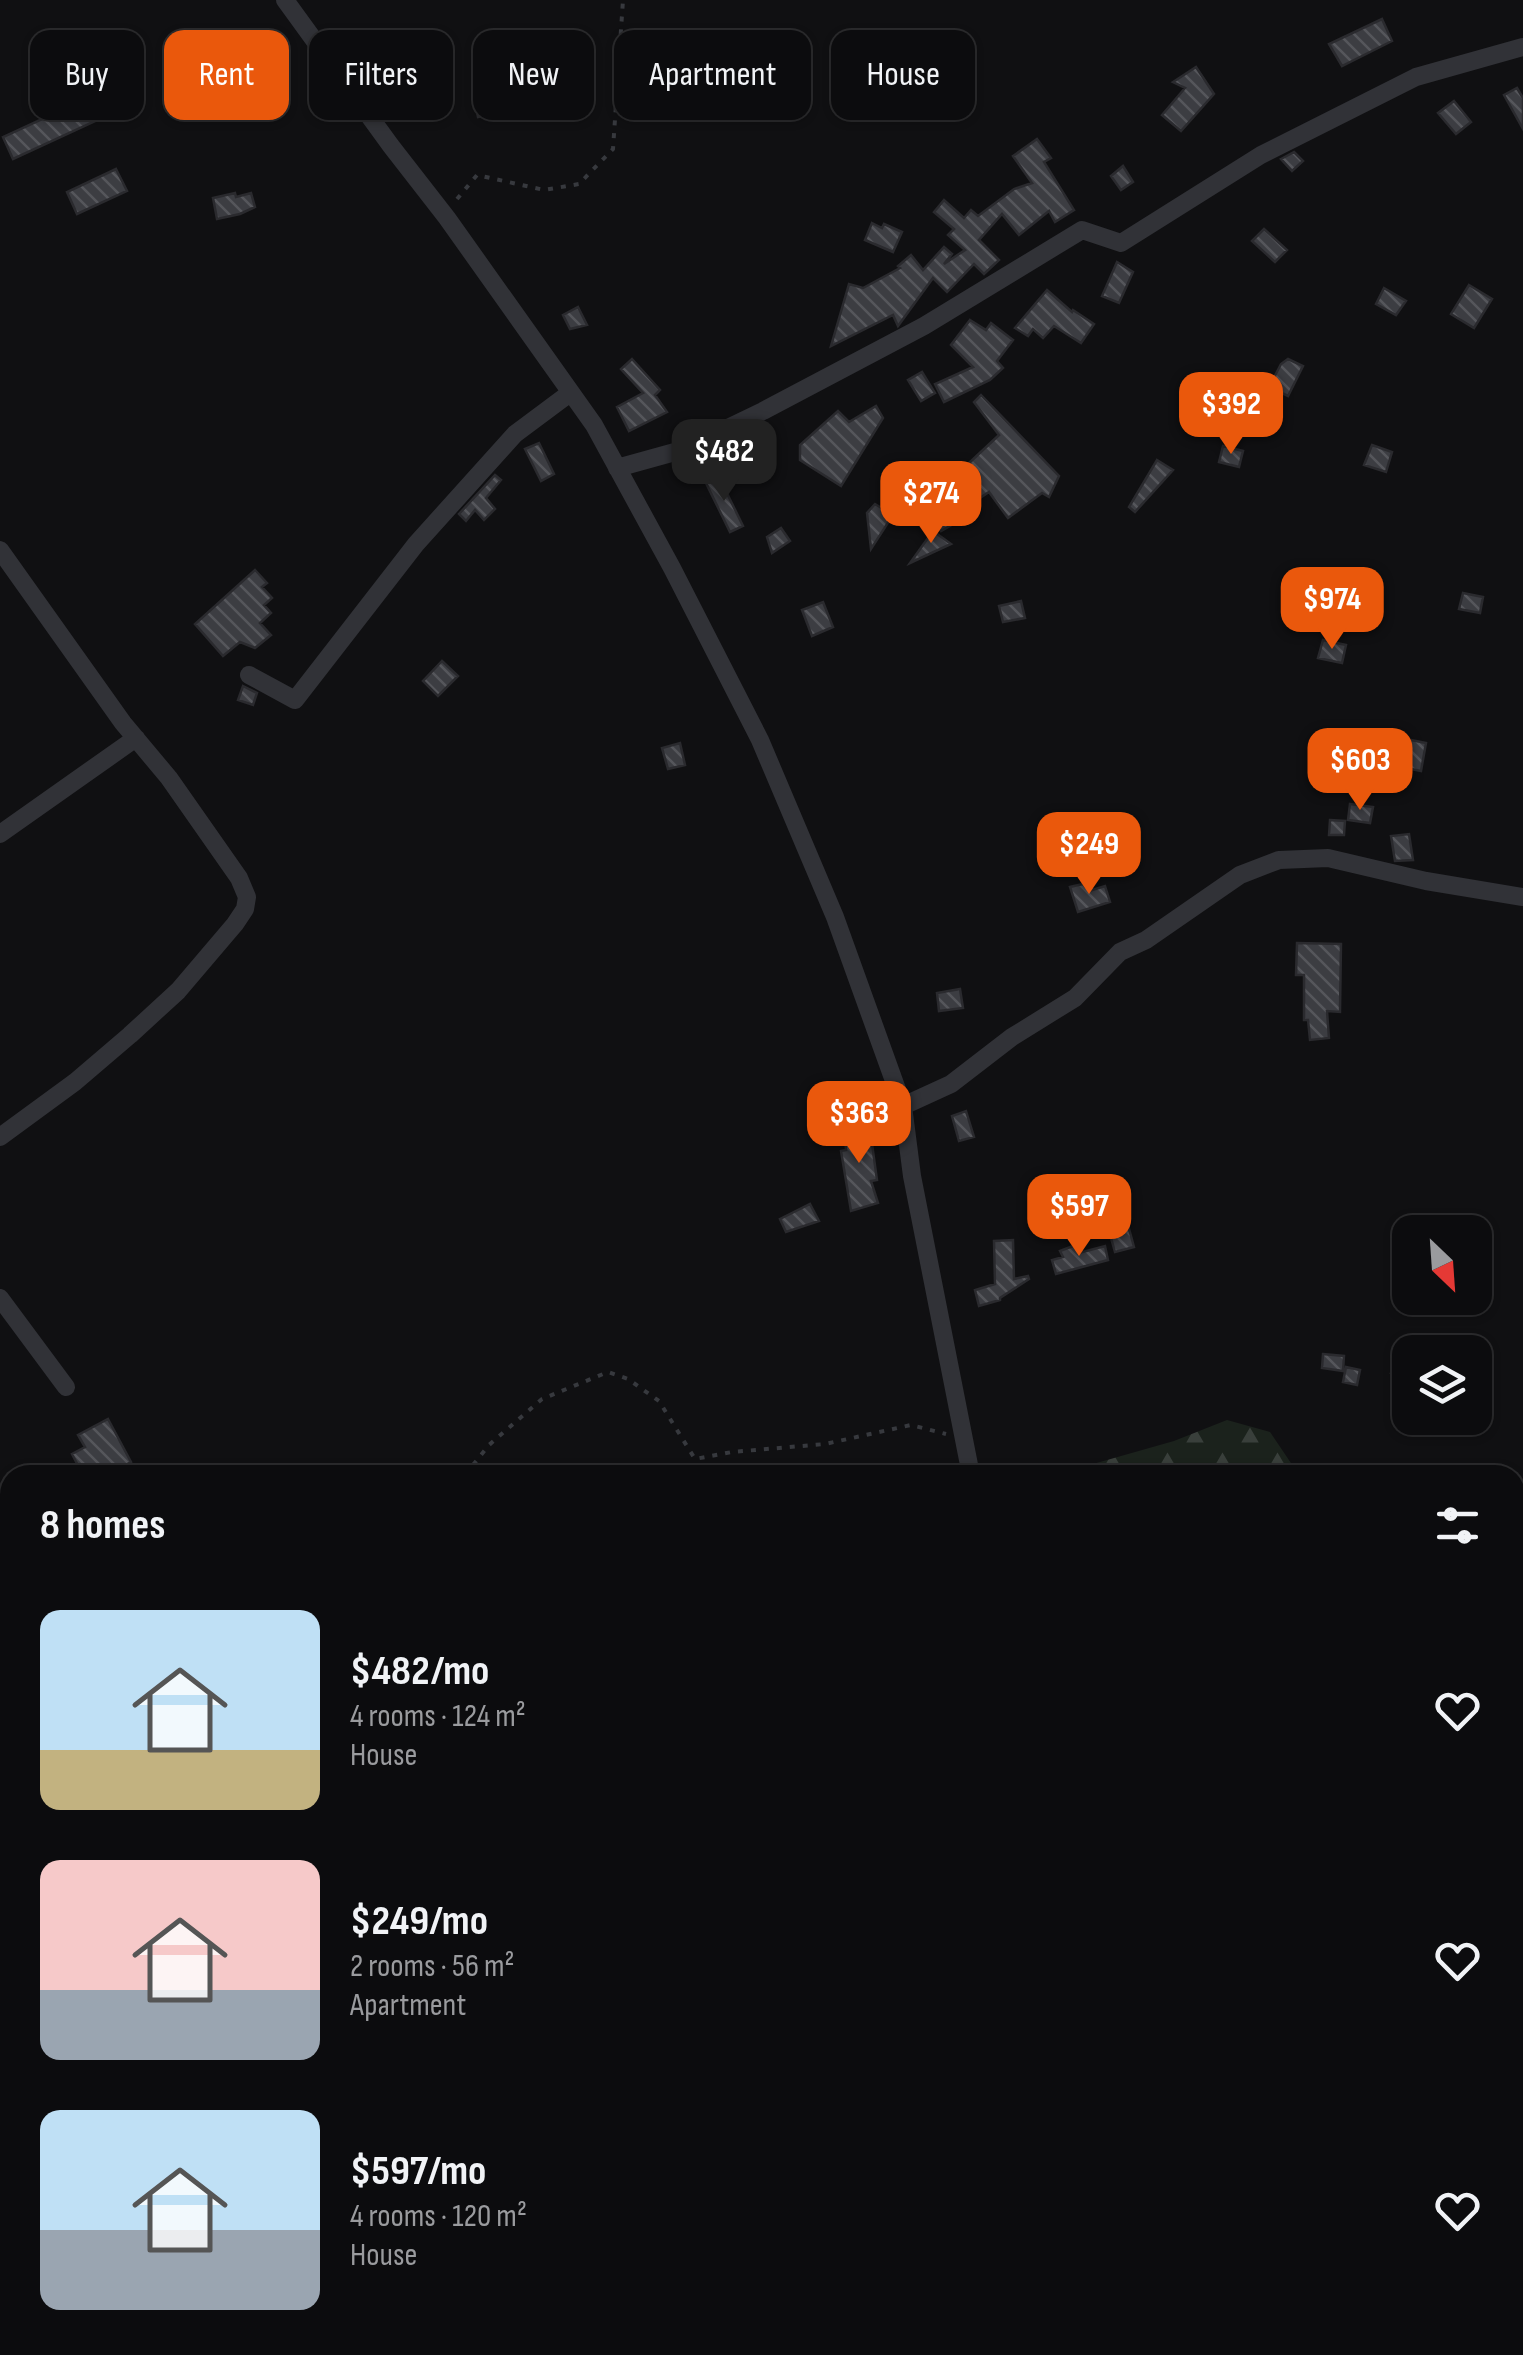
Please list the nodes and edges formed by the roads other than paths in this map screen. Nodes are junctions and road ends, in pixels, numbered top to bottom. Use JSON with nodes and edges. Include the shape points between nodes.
{"nodes":[{"id":1,"x":285,"y":0,"type":"edge"},
{"id":2,"x":1523,"y":47,"type":"edge"},
{"id":3,"x":570,"y":393,"type":"junction"},
{"id":4,"x":617,"y":468,"type":"junction"},
{"id":5,"x":0,"y":550,"type":"edge"},
{"id":6,"x":249,"y":674,"type":"dead end"},
{"id":7,"x":136,"y":738,"type":"junction"},
{"id":8,"x":0,"y":834,"type":"edge"},
{"id":9,"x":1523,"y":897,"type":"edge"},
{"id":10,"x":903,"y":1106,"type":"junction"},
{"id":11,"x":0,"y":1136,"type":"edge"},
{"id":12,"x":0,"y":1298,"type":"edge"},
{"id":13,"x":66,"y":1387,"type":"dead end"},
{"id":14,"x":969,"y":1465,"type":"edge"}],
"edges":[{"from":1,"to":3,"type":"street"},
{"from":2,"to":4,"type":"street","via":[[1416,77],[1261,155],[1121,242],[1082,230],[924,326],[762,411],[682,450]]},
{"from":3,"to":4,"type":"street"},
{"from":3,"to":6,"type":"street","via":[[515,434],[416,544],[295,700]]},
{"from":4,"to":10,"type":"street","via":[[760,740],[835,917]]},
{"from":5,"to":7,"type":"street"},
{"from":7,"to":8,"type":"street"},
{"from":7,"to":11,"type":"street","via":[[240,878],[245,909],[166,1002],[75,1082]]},
{"from":9,"to":10,"type":"street","via":[[1328,858],[1279,860],[1240,875],[1120,952],[1075,998],[951,1084]]},
{"from":10,"to":14,"type":"street"},
{"from":12,"to":13,"type":"street"}]}
